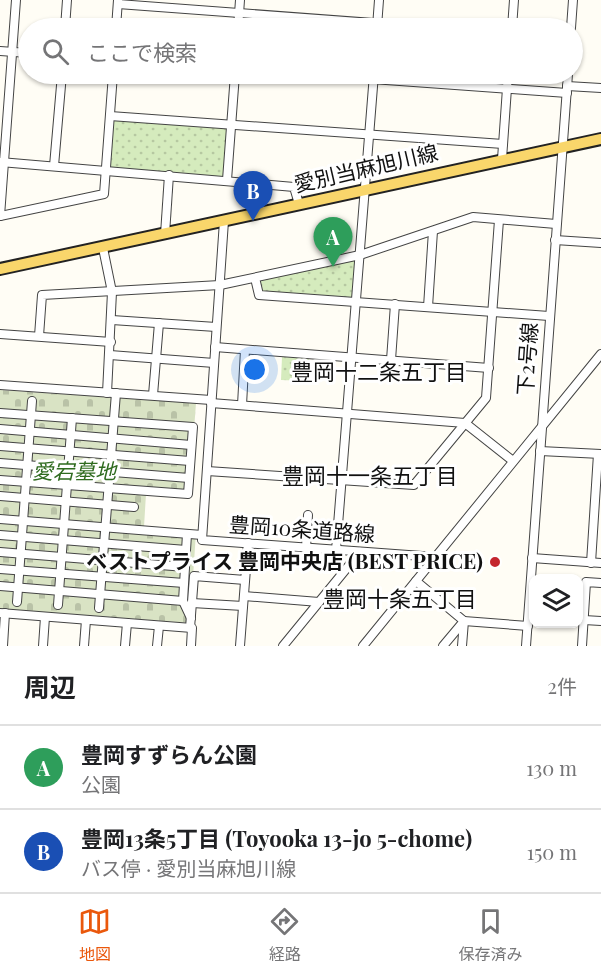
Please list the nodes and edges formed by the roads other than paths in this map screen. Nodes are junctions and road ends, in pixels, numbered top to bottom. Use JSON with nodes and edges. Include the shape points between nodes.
{"nodes":[{"id":1,"x":16,"y":0,"type":"edge"},
{"id":2,"x":67,"y":0,"type":"edge"},
{"id":3,"x":240,"y":0,"type":"edge"},
{"id":4,"x":380,"y":0,"type":"edge"},
{"id":5,"x":514,"y":0,"type":"edge"},
{"id":6,"x":573,"y":0,"type":"edge"},
{"id":7,"x":118,"y":2,"type":"edge"},
{"id":8,"x":239,"y":13,"type":"junction"},
{"id":9,"x":66,"y":18,"type":"edge"},
{"id":10,"x":117,"y":18,"type":"edge"},
{"id":11,"x":239,"y":18,"type":"edge"},
{"id":12,"x":292,"y":18,"type":"edge"},
{"id":13,"x":378,"y":18,"type":"edge"},
{"id":14,"x":513,"y":18,"type":"edge"},
{"id":15,"x":572,"y":18,"type":"edge"},
{"id":16,"x":0,"y":51,"type":"edge"},
{"id":17,"x":12,"y":52,"type":"junction"},
{"id":18,"x":18,"y":52,"type":"edge"},
{"id":19,"x":61,"y":84,"type":"edge"},
{"id":20,"x":112,"y":84,"type":"edge"},
{"id":21,"x":234,"y":84,"type":"edge"},
{"id":22,"x":373,"y":84,"type":"edge"},
{"id":23,"x":463,"y":84,"type":"edge"},
{"id":24,"x":507,"y":84,"type":"edge"},
{"id":25,"x":567,"y":84,"type":"edge"},
{"id":26,"x":507,"y":88,"type":"junction"},
{"id":27,"x":601,"y":88,"type":"edge"},
{"id":28,"x":567,"y":89,"type":"junction"},
{"id":29,"x":110,"y":116,"type":"junction"},
{"id":30,"x":231,"y":124,"type":"junction"},
{"id":31,"x":370,"y":135,"type":"junction"},
{"id":32,"x":601,"y":139,"type":"edge"},
{"id":33,"x":503,"y":144,"type":"junction"},
{"id":34,"x":562,"y":148,"type":"junction"},
{"id":35,"x":502,"y":159,"type":"junction"},
{"id":36,"x":2,"y":162,"type":"edge"},
{"id":37,"x":54,"y":166,"type":"junction"},
{"id":38,"x":106,"y":170,"type":"junction"},
{"id":39,"x":169,"y":175,"type":"junction"},
{"id":40,"x":227,"y":180,"type":"junction"},
{"id":41,"x":366,"y":189,"type":"junction"},
{"id":42,"x":299,"y":204,"type":"junction"},
{"id":43,"x":499,"y":220,"type":"junction"},
{"id":44,"x":224,"y":221,"type":"junction"},
{"id":45,"x":556,"y":224,"type":"junction"},
{"id":46,"x":433,"y":231,"type":"junction"},
{"id":47,"x":165,"y":234,"type":"junction"},
{"id":48,"x":555,"y":240,"type":"junction"},
{"id":49,"x":601,"y":243,"type":"edge"},
{"id":50,"x":103,"y":248,"type":"junction"},
{"id":51,"x":360,"y":255,"type":"junction"},
{"id":52,"x":0,"y":269,"type":"edge"},
{"id":53,"x":255,"y":278,"type":"junction"},
{"id":54,"x":220,"y":285,"type":"junction"},
{"id":55,"x":112,"y":292,"type":"junction"},
{"id":56,"x":356,"y":301,"type":"junction"},
{"id":57,"x":395,"y":304,"type":"junction"},
{"id":58,"x":428,"y":307,"type":"junction"},
{"id":59,"x":492,"y":312,"type":"junction"},
{"id":60,"x":549,"y":316,"type":"junction"},
{"id":61,"x":112,"y":320,"type":"junction"},
{"id":62,"x":159,"y":323,"type":"junction"},
{"id":63,"x":216,"y":327,"type":"junction"},
{"id":64,"x":0,"y":334,"type":"edge"},
{"id":65,"x":39,"y":336,"type":"junction"},
{"id":66,"x":111,"y":342,"type":"junction"},
{"id":67,"x":215,"y":347,"type":"junction"},
{"id":68,"x":245,"y":350,"type":"junction"},
{"id":69,"x":110,"y":355,"type":"junction"},
{"id":70,"x":351,"y":358,"type":"junction"},
{"id":71,"x":156,"y":359,"type":"junction"},
{"id":72,"x":599,"y":359,"type":"edge"},
{"id":73,"x":391,"y":360,"type":"junction"},
{"id":74,"x":214,"y":363,"type":"junction"},
{"id":75,"x":489,"y":368,"type":"junction"},
{"id":76,"x":0,"y":385,"type":"edge"},
{"id":77,"x":111,"y":393,"type":"junction"},
{"id":78,"x":153,"y":395,"type":"junction"},
{"id":79,"x":32,"y":401,"type":"dead end"},
{"id":80,"x":211,"y":401,"type":"junction"},
{"id":81,"x":242,"y":405,"type":"junction"},
{"id":82,"x":0,"y":413,"type":"edge"},
{"id":83,"x":346,"y":414,"type":"junction"},
{"id":84,"x":31,"y":415,"type":"junction"},
{"id":85,"x":72,"y":418,"type":"junction"},
{"id":86,"x":113,"y":422,"type":"junction"},
{"id":87,"x":465,"y":423,"type":"junction"},
{"id":88,"x":542,"y":424,"type":"junction"},
{"id":89,"x":0,"y":429,"type":"edge"},
{"id":90,"x":30,"y":432,"type":"junction"},
{"id":91,"x":71,"y":435,"type":"junction"},
{"id":92,"x":112,"y":438,"type":"junction"},
{"id":93,"x":191,"y":445,"type":"junction"},
{"id":94,"x":0,"y":446,"type":"edge"},
{"id":95,"x":29,"y":448,"type":"junction"},
{"id":96,"x":69,"y":451,"type":"junction"},
{"id":97,"x":540,"y":451,"type":"junction"},
{"id":98,"x":111,"y":454,"type":"junction"},
{"id":99,"x":600,"y":454,"type":"edge"},
{"id":100,"x":190,"y":461,"type":"junction"},
{"id":101,"x":513,"y":461,"type":"junction"},
{"id":102,"x":0,"y":463,"type":"edge"},
{"id":103,"x":27,"y":465,"type":"junction"},
{"id":104,"x":68,"y":468,"type":"junction"},
{"id":105,"x":207,"y":471,"type":"junction"},
{"id":106,"x":109,"y":472,"type":"junction"},
{"id":107,"x":189,"y":478,"type":"junction"},
{"id":108,"x":0,"y":480,"type":"edge"},
{"id":109,"x":341,"y":480,"type":"junction"},
{"id":110,"x":26,"y":482,"type":"junction"},
{"id":111,"x":67,"y":485,"type":"junction"},
{"id":112,"x":108,"y":488,"type":"junction"},
{"id":113,"x":0,"y":496,"type":"edge"},
{"id":114,"x":25,"y":499,"type":"junction"},
{"id":115,"x":66,"y":502,"type":"junction"},
{"id":116,"x":107,"y":505,"type":"junction"},
{"id":117,"x":134,"y":507,"type":"dead end"},
{"id":118,"x":598,"y":508,"type":"edge"},
{"id":119,"x":308,"y":515,"type":"dead end"},
{"id":120,"x":0,"y":519,"type":"edge"},
{"id":121,"x":23,"y":521,"type":"junction"},
{"id":122,"x":64,"y":524,"type":"junction"},
{"id":123,"x":105,"y":528,"type":"junction"},
{"id":124,"x":187,"y":534,"type":"junction"},
{"id":125,"x":0,"y":535,"type":"edge"},
{"id":126,"x":22,"y":537,"type":"junction"},
{"id":127,"x":202,"y":538,"type":"junction"},
{"id":128,"x":63,"y":540,"type":"junction"},
{"id":129,"x":104,"y":543,"type":"junction"},
{"id":130,"x":248,"y":543,"type":"junction"},
{"id":131,"x":306,"y":548,"type":"junction"},
{"id":132,"x":186,"y":550,"type":"junction"},
{"id":133,"x":336,"y":550,"type":"junction"},
{"id":134,"x":0,"y":552,"type":"edge"},
{"id":135,"x":360,"y":552,"type":"junction"},
{"id":136,"x":21,"y":554,"type":"junction"},
{"id":137,"x":61,"y":557,"type":"junction"},
{"id":138,"x":435,"y":557,"type":"junction"},
{"id":139,"x":532,"y":558,"type":"junction"},
{"id":140,"x":102,"y":561,"type":"junction"},
{"id":141,"x":591,"y":563,"type":"junction"},
{"id":142,"x":601,"y":563,"type":"edge"},
{"id":143,"x":185,"y":567,"type":"junction"},
{"id":144,"x":0,"y":569,"type":"edge"},
{"id":145,"x":20,"y":571,"type":"junction"},
{"id":146,"x":60,"y":574,"type":"junction"},
{"id":147,"x":101,"y":578,"type":"junction"},
{"id":148,"x":245,"y":580,"type":"junction"},
{"id":149,"x":416,"y":581,"type":"junction"},
{"id":150,"x":184,"y":583,"type":"junction"},
{"id":151,"x":601,"y":583,"type":"edge"},
{"id":152,"x":0,"y":586,"type":"edge"},
{"id":153,"x":18,"y":588,"type":"junction"},
{"id":154,"x":59,"y":591,"type":"junction"},
{"id":155,"x":100,"y":594,"type":"junction"},
{"id":156,"x":244,"y":596,"type":"junction"},
{"id":157,"x":183,"y":601,"type":"junction"},
{"id":158,"x":17,"y":602,"type":"dead end"},
{"id":159,"x":319,"y":602,"type":"junction"},
{"id":160,"x":192,"y":603,"type":"junction"},
{"id":161,"x":58,"y":605,"type":"dead end"},
{"id":162,"x":243,"y":606,"type":"junction"},
{"id":163,"x":99,"y":608,"type":"dead end"},
{"id":164,"x":3,"y":613,"type":"edge"},
{"id":165,"x":45,"y":617,"type":"junction"},
{"id":166,"x":191,"y":618,"type":"junction"},
{"id":167,"x":86,"y":620,"type":"junction"},
{"id":168,"x":584,"y":620,"type":"junction"},
{"id":169,"x":464,"y":621,"type":"junction"},
{"id":170,"x":601,"y":621,"type":"edge"},
{"id":171,"x":127,"y":623,"type":"junction"},
{"id":172,"x":159,"y":626,"type":"junction"},
{"id":173,"x":528,"y":626,"type":"junction"},
{"id":174,"x":190,"y":628,"type":"junction"},
{"id":175,"x":3,"y":646,"type":"edge"},
{"id":176,"x":43,"y":646,"type":"edge"},
{"id":177,"x":84,"y":646,"type":"edge"},
{"id":178,"x":125,"y":646,"type":"edge"},
{"id":179,"x":157,"y":646,"type":"edge"},
{"id":180,"x":191,"y":646,"type":"edge"},
{"id":181,"x":240,"y":646,"type":"edge"},
{"id":182,"x":283,"y":646,"type":"edge"},
{"id":183,"x":363,"y":646,"type":"edge"},
{"id":184,"x":443,"y":646,"type":"edge"},
{"id":185,"x":462,"y":646,"type":"edge"},
{"id":186,"x":526,"y":646,"type":"edge"},
{"id":187,"x":582,"y":646,"type":"edge"}],
"edges":[{"from":1,"to":17,"type":"street"},
{"from":2,"to":9,"type":"street"},
{"from":3,"to":8,"type":"street"},
{"from":4,"to":13,"type":"street"},
{"from":5,"to":14,"type":"street"},
{"from":6,"to":15,"type":"street"},
{"from":7,"to":8,"type":"street"},
{"from":7,"to":10,"type":"street"},
{"from":8,"to":11,"type":"street"},
{"from":8,"to":12,"type":"street"},
{"from":16,"to":17,"type":"street"},
{"from":17,"to":18,"type":"street"},
{"from":17,"to":36,"type":"street"},
{"from":19,"to":37,"type":"street"},
{"from":20,"to":29,"type":"street"},
{"from":21,"to":30,"type":"street"},
{"from":22,"to":31,"type":"street"},
{"from":23,"to":26,"type":"street"},
{"from":24,"to":26,"type":"street"},
{"from":25,"to":28,"type":"street","name":"下2号線"},
{"from":26,"to":28,"type":"street"},
{"from":26,"to":33,"type":"street"},
{"from":27,"to":28,"type":"street"},
{"from":28,"to":34,"type":"street","name":"下2号線"},
{"from":29,"to":30,"type":"street"},
{"from":29,"to":38,"type":"street"},
{"from":30,"to":31,"type":"street"},
{"from":30,"to":40,"type":"street"},
{"from":31,"to":33,"type":"street"},
{"from":31,"to":41,"type":"street"},
{"from":32,"to":34,"type":"main road","name":"愛別当麻旭川線"},
{"from":33,"to":35,"type":"street"},
{"from":34,"to":35,"type":"main road","name":"愛別当麻旭川線"},
{"from":34,"to":45,"type":"street","name":"下2号線"},
{"from":35,"to":41,"type":"main road","name":"愛別当麻旭川線"},
{"from":36,"to":37,"type":"street"},
{"from":36,"to":38,"type":"street","via":[[0,216],[104,194]]},
{"from":37,"to":38,"type":"street"},
{"from":38,"to":39,"type":"street"},
{"from":39,"to":40,"type":"street"},
{"from":39,"to":47,"type":"street"},
{"from":40,"to":42,"type":"street","via":[[294,187]]},
{"from":41,"to":42,"type":"main road","name":"愛別当麻旭川線"},
{"from":41,"to":51,"type":"street"},
{"from":42,"to":44,"type":"main road","name":"愛別当麻旭川線"},
{"from":43,"to":45,"type":"street"},
{"from":43,"to":46,"type":"street","via":[[473,217]]},
{"from":43,"to":59,"type":"street"},
{"from":44,"to":47,"type":"main road","name":"愛別当麻旭川線"},
{"from":44,"to":54,"type":"street"},
{"from":45,"to":48,"type":"street","name":"下2号線"},
{"from":46,"to":51,"type":"street"},
{"from":46,"to":58,"type":"street"},
{"from":47,"to":50,"type":"main road","name":"愛別当麻旭川線"},
{"from":48,"to":49,"type":"street"},
{"from":48,"to":60,"type":"street","name":"下2号線"},
{"from":50,"to":52,"type":"main road","name":"愛別当麻旭川線"},
{"from":50,"to":55,"type":"street"},
{"from":51,"to":53,"type":"street"},
{"from":51,"to":56,"type":"street"},
{"from":53,"to":54,"type":"street"},
{"from":53,"to":56,"type":"street","via":[[259,295]]},
{"from":54,"to":55,"type":"street"},
{"from":54,"to":63,"type":"street"},
{"from":55,"to":61,"type":"street"},
{"from":55,"to":65,"type":"street","via":[[42,295]]},
{"from":56,"to":57,"type":"street"},
{"from":56,"to":70,"type":"street"},
{"from":57,"to":58,"type":"street"},
{"from":57,"to":73,"type":"street"},
{"from":58,"to":59,"type":"street"},
{"from":59,"to":60,"type":"street"},
{"from":59,"to":75,"type":"street"},
{"from":60,"to":88,"type":"street","name":"下2号線"},
{"from":61,"to":62,"type":"street"},
{"from":61,"to":66,"type":"street"},
{"from":62,"to":63,"type":"street"},
{"from":62,"to":71,"type":"street"},
{"from":63,"to":67,"type":"street"},
{"from":64,"to":65,"type":"street"},
{"from":65,"to":66,"type":"street"},
{"from":66,"to":69,"type":"street"},
{"from":67,"to":68,"type":"street"},
{"from":67,"to":74,"type":"street"},
{"from":68,"to":70,"type":"street"},
{"from":68,"to":81,"type":"street"},
{"from":69,"to":71,"type":"street"},
{"from":69,"to":77,"type":"street"},
{"from":70,"to":73,"type":"street"},
{"from":70,"to":83,"type":"street"},
{"from":71,"to":74,"type":"street"},
{"from":71,"to":78,"type":"street"},
{"from":72,"to":88,"type":"street"},
{"from":73,"to":75,"type":"street"},
{"from":74,"to":80,"type":"street"},
{"from":75,"to":87,"type":"street","via":[[486,398]]},
{"from":76,"to":77,"type":"street"},
{"from":77,"to":78,"type":"street"},
{"from":77,"to":86,"type":"street"},
{"from":78,"to":80,"type":"street"},
{"from":79,"to":84,"type":"street"},
{"from":80,"to":81,"type":"street"},
{"from":80,"to":105,"type":"street"},
{"from":81,"to":83,"type":"street"},
{"from":82,"to":84,"type":"street"},
{"from":83,"to":87,"type":"street"},
{"from":83,"to":109,"type":"street"},
{"from":84,"to":85,"type":"street"},
{"from":84,"to":90,"type":"street"},
{"from":85,"to":86,"type":"street"},
{"from":85,"to":91,"type":"street"},
{"from":86,"to":92,"type":"street"},
{"from":86,"to":93,"type":"street","via":[[193,427]]},
{"from":87,"to":101,"type":"street"},
{"from":87,"to":109,"type":"street","via":[[414,485]]},
{"from":88,"to":97,"type":"street","name":"下2号線"},
{"from":88,"to":101,"type":"street"},
{"from":89,"to":90,"type":"street"},
{"from":90,"to":91,"type":"street"},
{"from":90,"to":95,"type":"street"},
{"from":91,"to":92,"type":"street"},
{"from":91,"to":96,"type":"street"},
{"from":92,"to":93,"type":"street"},
{"from":92,"to":98,"type":"street"},
{"from":93,"to":100,"type":"street"},
{"from":94,"to":95,"type":"street"},
{"from":95,"to":96,"type":"street"},
{"from":95,"to":103,"type":"street"},
{"from":96,"to":98,"type":"street"},
{"from":96,"to":104,"type":"street"},
{"from":97,"to":99,"type":"street"},
{"from":97,"to":139,"type":"street","name":"下2号線"},
{"from":98,"to":100,"type":"street"},
{"from":98,"to":106,"type":"street"},
{"from":99,"to":118,"type":"street"},
{"from":100,"to":107,"type":"street"},
{"from":101,"to":138,"type":"street"},
{"from":102,"to":103,"type":"street"},
{"from":103,"to":104,"type":"street"},
{"from":103,"to":110,"type":"street"},
{"from":104,"to":106,"type":"street"},
{"from":104,"to":111,"type":"street"},
{"from":105,"to":109,"type":"street"},
{"from":105,"to":127,"type":"street"},
{"from":106,"to":107,"type":"street"},
{"from":106,"to":112,"type":"street"},
{"from":107,"to":112,"type":"street","via":[[188,494]]},
{"from":108,"to":110,"type":"street"},
{"from":109,"to":133,"type":"street"},
{"from":110,"to":111,"type":"street"},
{"from":110,"to":114,"type":"street"},
{"from":111,"to":112,"type":"street"},
{"from":111,"to":115,"type":"street"},
{"from":112,"to":116,"type":"street"},
{"from":113,"to":114,"type":"street"},
{"from":114,"to":115,"type":"street"},
{"from":114,"to":121,"type":"street"},
{"from":115,"to":116,"type":"street"},
{"from":115,"to":122,"type":"street"},
{"from":116,"to":117,"type":"street"},
{"from":116,"to":123,"type":"street"},
{"from":118,"to":141,"type":"street"},
{"from":119,"to":131,"type":"street"},
{"from":120,"to":121,"type":"street","name":"豊岡10条道路線"},
{"from":121,"to":122,"type":"street","name":"豊岡10条道路線"},
{"from":121,"to":126,"type":"street"},
{"from":122,"to":123,"type":"street","name":"豊岡10条道路線"},
{"from":122,"to":128,"type":"street"},
{"from":123,"to":124,"type":"street","name":"豊岡10条道路線"},
{"from":123,"to":129,"type":"street"},
{"from":124,"to":127,"type":"street","name":"豊岡10条道路線"},
{"from":124,"to":132,"type":"street"},
{"from":125,"to":126,"type":"street"},
{"from":126,"to":128,"type":"street"},
{"from":126,"to":136,"type":"street"},
{"from":127,"to":130,"type":"street","name":"豊岡10条道路線"},
{"from":128,"to":129,"type":"street"},
{"from":128,"to":137,"type":"street"},
{"from":129,"to":132,"type":"street"},
{"from":129,"to":140,"type":"street"},
{"from":130,"to":131,"type":"street","name":"豊岡10条道路線"},
{"from":130,"to":148,"type":"street"},
{"from":131,"to":133,"type":"street","name":"豊岡10条道路線"},
{"from":132,"to":143,"type":"street"},
{"from":133,"to":135,"type":"street","name":"豊岡10条道路線"},
{"from":134,"to":136,"type":"street"},
{"from":135,"to":138,"type":"street","name":"豊岡10条道路線"},
{"from":135,"to":159,"type":"street"},
{"from":136,"to":137,"type":"street"},
{"from":136,"to":145,"type":"street"},
{"from":137,"to":140,"type":"street"},
{"from":137,"to":146,"type":"street"},
{"from":138,"to":149,"type":"street"},
{"from":139,"to":141,"type":"street"},
{"from":139,"to":173,"type":"street","name":"下2号線"},
{"from":140,"to":143,"type":"street"},
{"from":140,"to":147,"type":"street"},
{"from":141,"to":142,"type":"street"},
{"from":143,"to":150,"type":"street"},
{"from":144,"to":145,"type":"street"},
{"from":145,"to":146,"type":"street"},
{"from":145,"to":153,"type":"street"},
{"from":146,"to":147,"type":"street"},
{"from":146,"to":154,"type":"street"},
{"from":147,"to":150,"type":"street"},
{"from":147,"to":155,"type":"street"},
{"from":148,"to":156,"type":"street"},
{"from":148,"to":160,"type":"street","via":[[194,576]]},
{"from":149,"to":169,"type":"street"},
{"from":149,"to":183,"type":"street"},
{"from":150,"to":157,"type":"street"},
{"from":151,"to":168,"type":"street","via":[[586,582]]},
{"from":152,"to":153,"type":"street"},
{"from":153,"to":154,"type":"street"},
{"from":153,"to":158,"type":"street"},
{"from":154,"to":155,"type":"street"},
{"from":154,"to":161,"type":"street"},
{"from":155,"to":157,"type":"street"},
{"from":155,"to":163,"type":"street"},
{"from":156,"to":159,"type":"street"},
{"from":156,"to":162,"type":"street"},
{"from":157,"to":166,"type":"street"},
{"from":159,"to":182,"type":"street"},
{"from":160,"to":162,"type":"street"},
{"from":160,"to":166,"type":"street"},
{"from":162,"to":181,"type":"street"},
{"from":164,"to":165,"type":"street"},
{"from":164,"to":175,"type":"street"},
{"from":165,"to":167,"type":"street"},
{"from":165,"to":176,"type":"street"},
{"from":166,"to":174,"type":"street"},
{"from":167,"to":171,"type":"street"},
{"from":167,"to":177,"type":"street"},
{"from":168,"to":170,"type":"street"},
{"from":168,"to":187,"type":"street"},
{"from":169,"to":173,"type":"street"},
{"from":169,"to":184,"type":"street"},
{"from":169,"to":185,"type":"street"},
{"from":171,"to":172,"type":"street"},
{"from":171,"to":178,"type":"street"},
{"from":172,"to":174,"type":"street"},
{"from":172,"to":179,"type":"street"},
{"from":173,"to":186,"type":"street","name":"下2号線"},
{"from":174,"to":180,"type":"street"}]}
